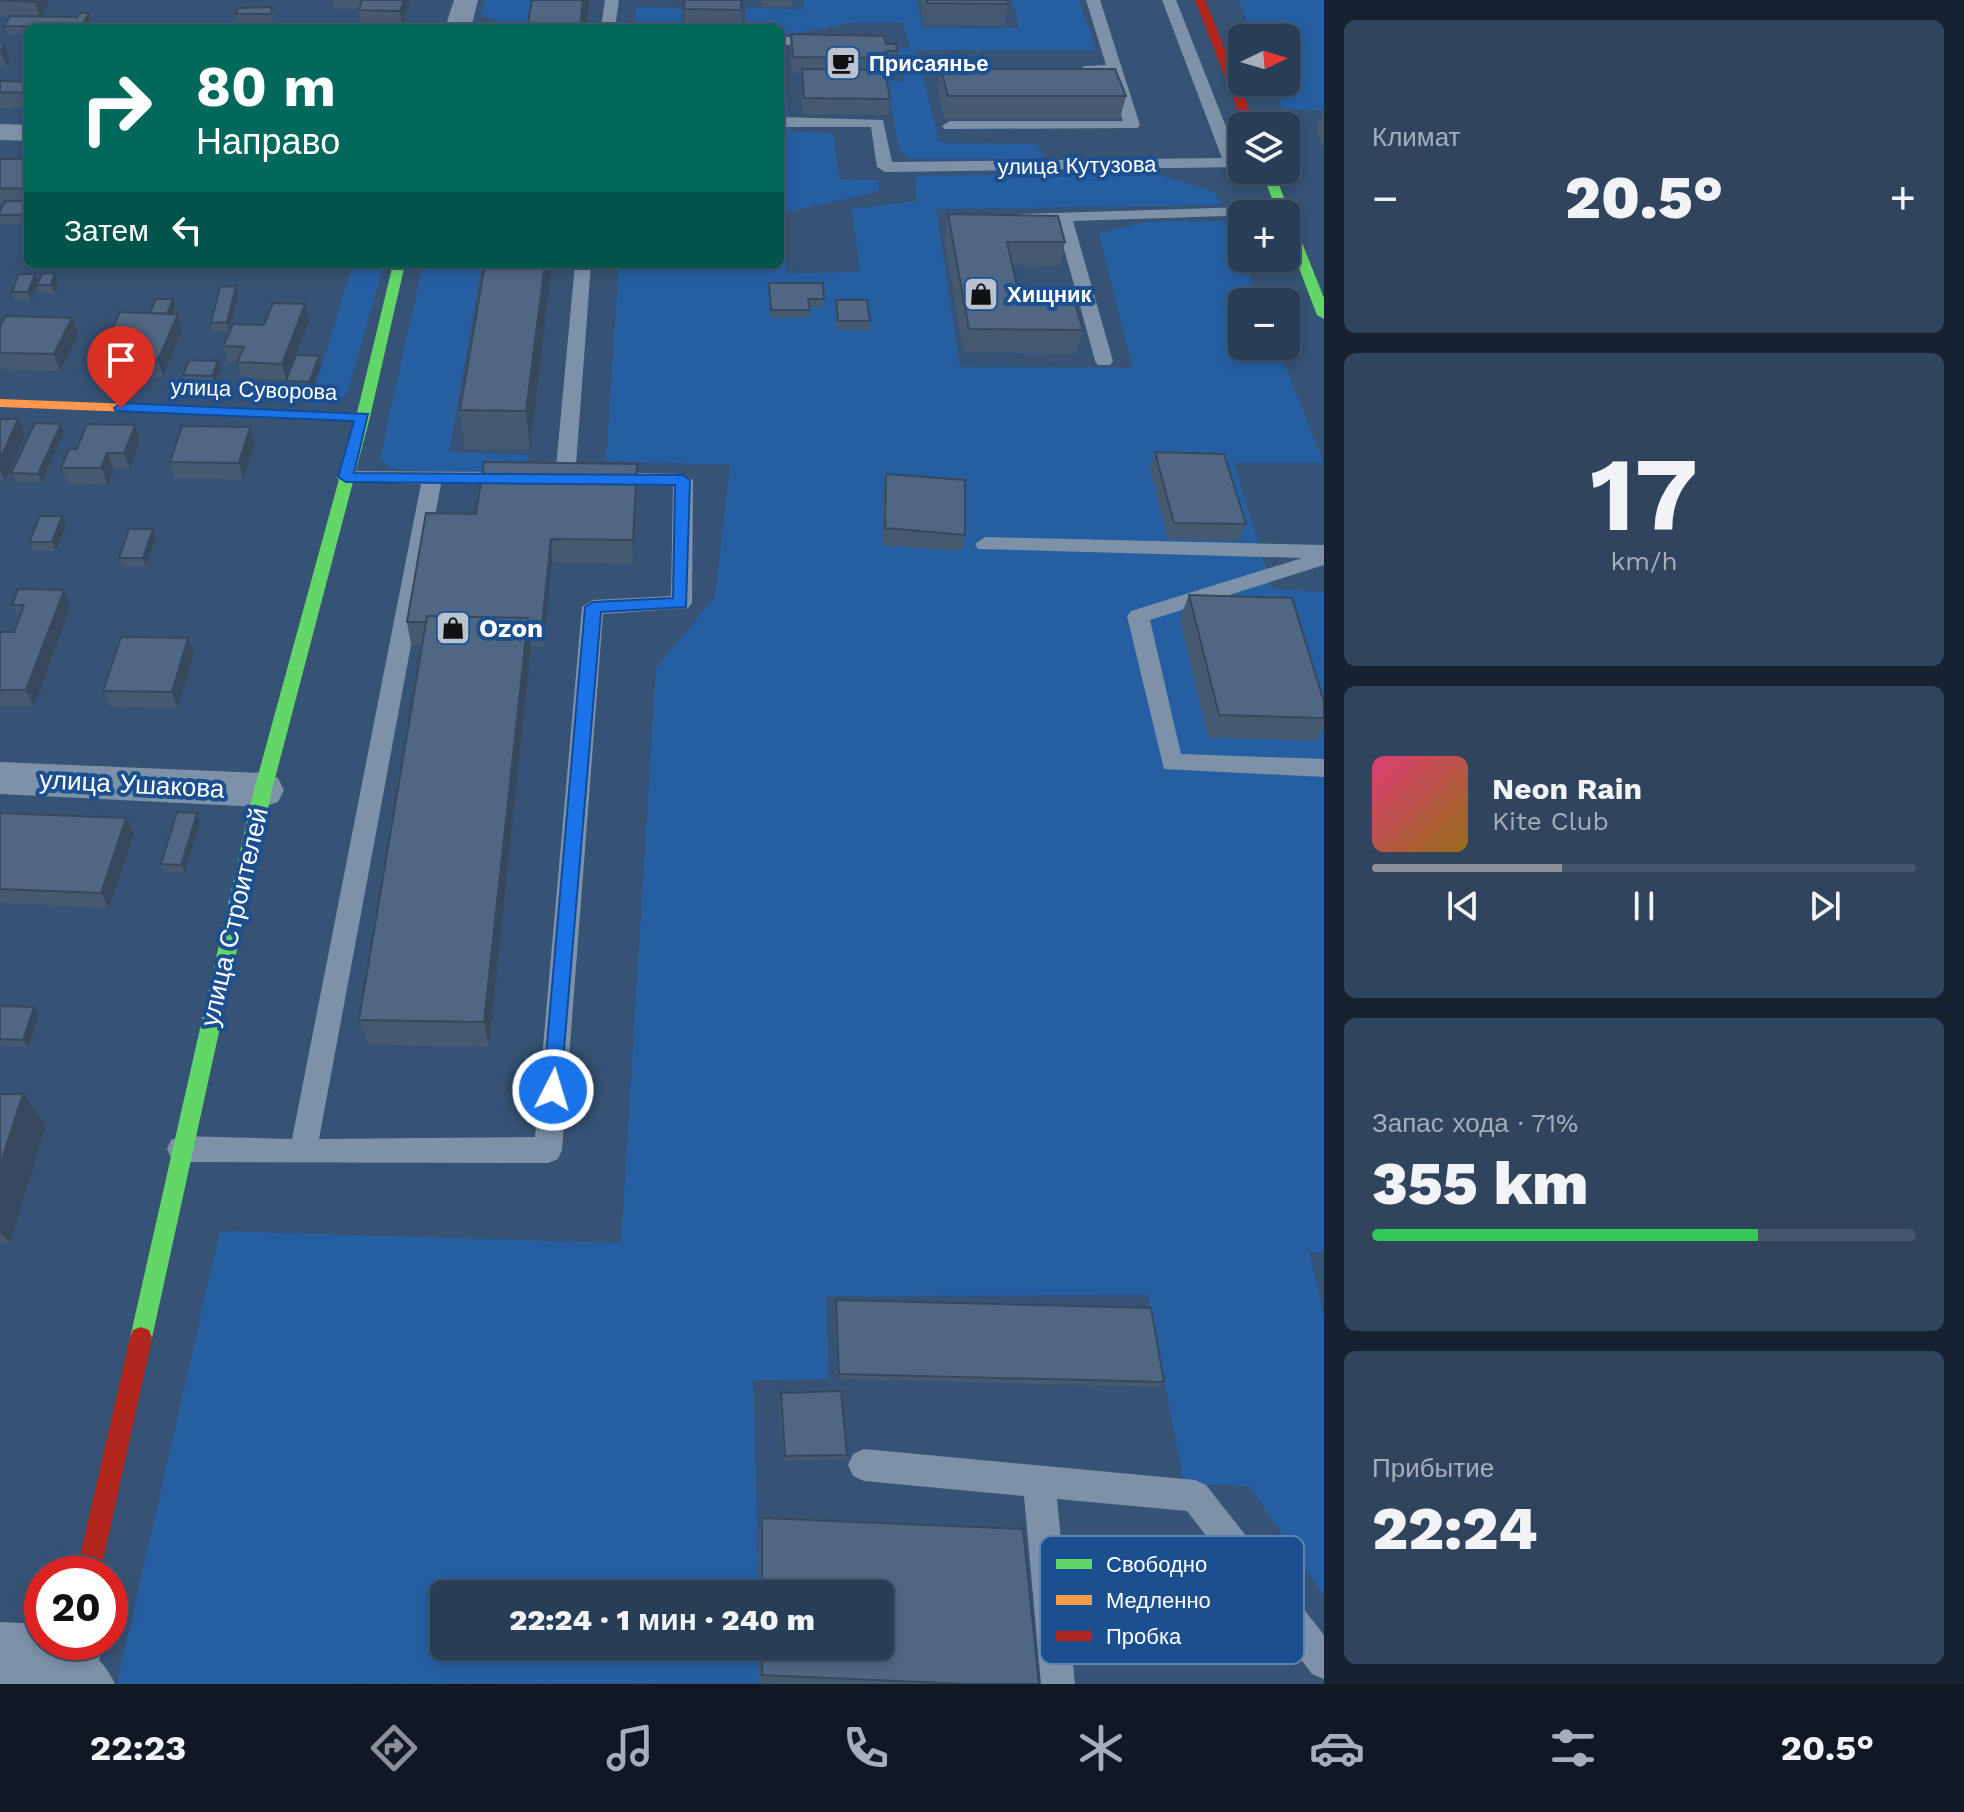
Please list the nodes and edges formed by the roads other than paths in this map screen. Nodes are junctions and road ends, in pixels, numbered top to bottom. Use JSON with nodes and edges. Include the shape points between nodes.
{"nodes":[{"id":1,"x":466,"y":0,"type":"edge"},
{"id":2,"x":612,"y":0,"type":"edge"},
{"id":3,"x":1093,"y":0,"type":"edge"},
{"id":4,"x":1169,"y":0,"type":"edge"},
{"id":5,"x":1200,"y":0,"type":"edge"},
{"id":6,"x":459,"y":24,"type":"edge"},
{"id":7,"x":609,"y":24,"type":"edge"},
{"id":8,"x":784,"y":41,"type":"edge"},
{"id":9,"x":838,"y":42,"type":"edge"},
{"id":10,"x":1114,"y":69,"type":"junction"},
{"id":11,"x":1068,"y":70,"type":"edge"},
{"id":12,"x":1244,"y":112,"type":"edge"},
{"id":13,"x":784,"y":122,"type":"edge"},
{"id":14,"x":950,"y":126,"type":"edge"},
{"id":15,"x":0,"y":132,"type":"edge"},
{"id":16,"x":24,"y":133,"type":"edge"},
{"id":17,"x":1228,"y":141,"type":"edge"},
{"id":18,"x":1065,"y":145,"type":"junction"},
{"id":19,"x":1228,"y":161,"type":"edge"},
{"id":20,"x":1228,"y":215,"type":"edge"},
{"id":21,"x":1063,"y":216,"type":"junction"},
{"id":22,"x":1007,"y":218,"type":"edge"},
{"id":23,"x":1300,"y":253,"type":"edge"},
{"id":24,"x":398,"y":268,"type":"edge"},
{"id":25,"x":582,"y":268,"type":"edge"},
{"id":26,"x":1017,"y":292,"type":"edge"},
{"id":27,"x":1085,"y":293,"type":"junction"},
{"id":28,"x":1324,"y":315,"type":"edge"},
{"id":29,"x":1104,"y":361,"type":"dead end"},
{"id":30,"x":0,"y":403,"type":"edge"},
{"id":31,"x":363,"y":417,"type":"junction"},
{"id":32,"x":346,"y":477,"type":"junction"},
{"id":33,"x":432,"y":478,"type":"junction"},
{"id":34,"x":550,"y":478,"type":"junction"},
{"id":35,"x":985,"y":544,"type":"dead end"},
{"id":36,"x":1324,"y":551,"type":"edge"},
{"id":37,"x":1324,"y":558,"type":"edge"},
{"id":38,"x":1324,"y":768,"type":"edge"},
{"id":39,"x":0,"y":778,"type":"edge"},
{"id":40,"x":263,"y":790,"type":"junction"},
{"id":41,"x":181,"y":1149,"type":"junction"},
{"id":42,"x":303,"y":1152,"type":"junction"},
{"id":43,"x":864,"y":1465,"type":"dead end"},
{"id":44,"x":1039,"y":1481,"type":"junction"},
{"id":45,"x":1044,"y":1536,"type":"edge"},
{"id":46,"x":1226,"y":1536,"type":"edge"},
{"id":47,"x":92,"y":1556,"type":"edge"},
{"id":48,"x":1304,"y":1636,"type":"edge"},
{"id":49,"x":0,"y":1653,"type":"edge"},
{"id":50,"x":1324,"y":1662,"type":"edge"},
{"id":51,"x":1056,"y":1664,"type":"edge"},
{"id":52,"x":76,"y":1667,"type":"edge"},
{"id":53,"x":1058,"y":1684,"type":"edge"}],
"edges":[{"from":1,"to":6,"type":"street"},
{"from":2,"to":7,"type":"lane"},
{"from":3,"to":10,"type":"lane"},
{"from":4,"to":17,"type":"lane"},
{"from":5,"to":12,"type":"main road"},
{"from":8,"to":9,"type":"lane"},
{"from":10,"to":11,"type":"lane"},
{"from":10,"to":18,"type":"lane","via":[[1132,125]]},
{"from":13,"to":18,"type":"lane","name":"улица Кутузова","via":[[878,123],[885,167]]},
{"from":14,"to":18,"type":"lane"},
{"from":15,"to":16,"type":"street"},
{"from":18,"to":19,"type":"lane","name":"улица Кутузова"},
{"from":20,"to":21,"type":"lane"},
{"from":21,"to":22,"type":"lane"},
{"from":21,"to":27,"type":"lane"},
{"from":23,"to":28,"type":"main road"},
{"from":24,"to":31,"type":"main road","name":"улица Строителей"},
{"from":25,"to":34,"type":"lane"},
{"from":26,"to":27,"type":"lane"},
{"from":27,"to":29,"type":"lane"},
{"from":30,"to":31,"type":"main road","name":"улица Суворова"},
{"from":31,"to":32,"type":"main road","name":"улица Строителей"},
{"from":32,"to":33,"type":"lane"},
{"from":32,"to":40,"type":"main road","name":"улица Строителей"},
{"from":33,"to":34,"type":"lane"},
{"from":33,"to":42,"type":"lane"},
{"from":34,"to":42,"type":"lane","via":[[683,480],[681,603],[593,607],[548,1150]]},
{"from":35,"to":36,"type":"lane"},
{"from":37,"to":38,"type":"lane","via":[[1138,616],[1172,763]]},
{"from":39,"to":40,"type":"street","name":"улица Ушакова"},
{"from":40,"to":41,"type":"main road","name":"улица Строителей"},
{"from":41,"to":42,"type":"lane"},
{"from":41,"to":47,"type":"main road","name":"улица Строителей"},
{"from":43,"to":44,"type":"lane"},
{"from":44,"to":45,"type":"lane"},
{"from":44,"to":46,"type":"lane","via":[[1195,1496]]},
{"from":48,"to":50,"type":"lane"},
{"from":49,"to":52,"type":"street"},
{"from":51,"to":53,"type":"lane"}]}
